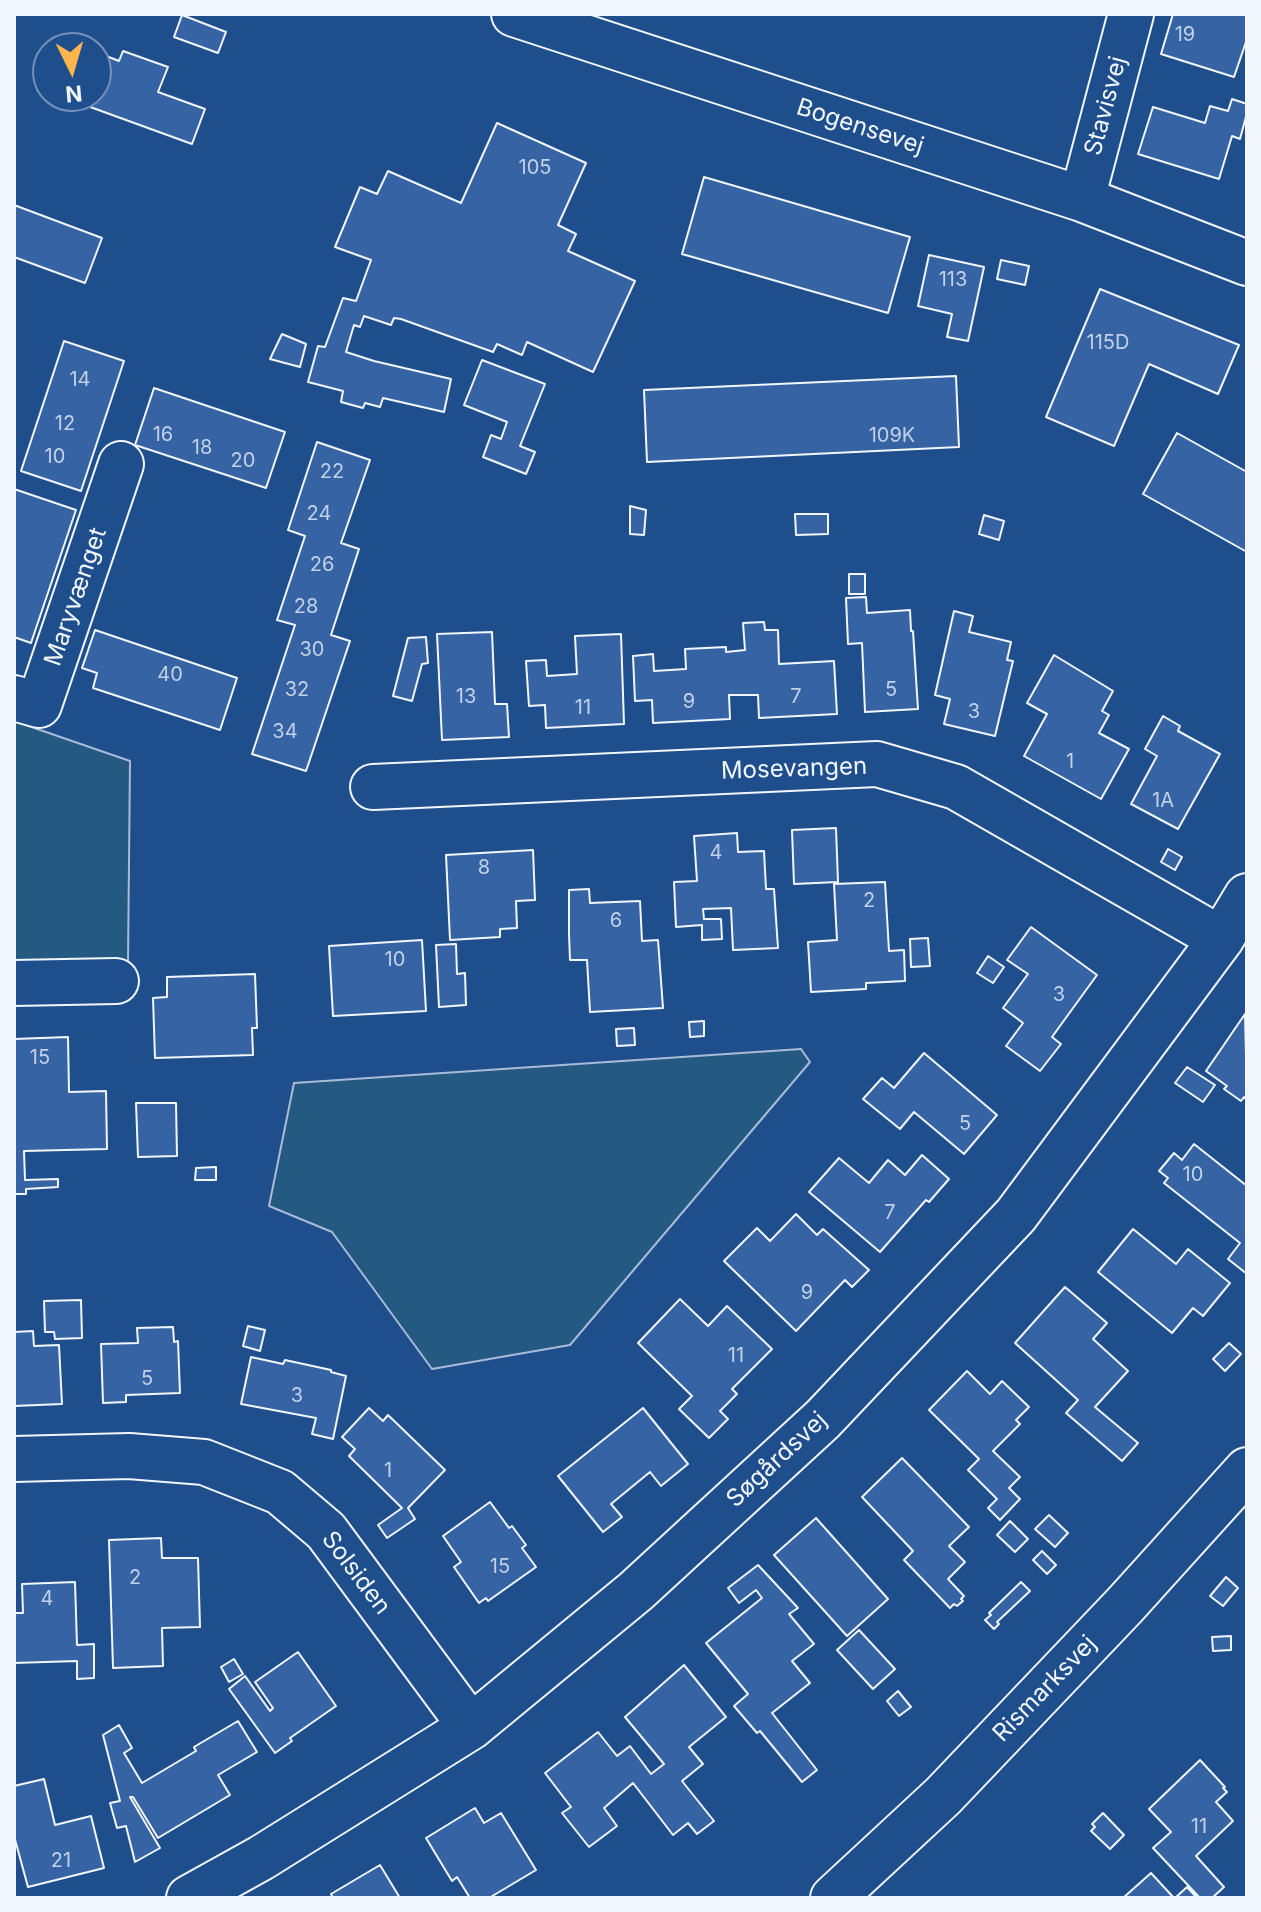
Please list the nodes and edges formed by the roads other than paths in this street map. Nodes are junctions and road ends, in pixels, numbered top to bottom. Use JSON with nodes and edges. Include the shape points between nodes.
{"nodes":[{"id":1,"x":514,"y":14,"type":"edge"},
{"id":2,"x":1131,"y":14,"type":"edge"},
{"id":3,"x":1082,"y":199,"type":"junction"},
{"id":4,"x":1203,"y":247,"type":"junction"},
{"id":5,"x":1247,"y":263,"type":"edge"},
{"id":6,"x":1247,"y":274,"type":"edge"},
{"id":7,"x":121,"y":464,"type":"dead end"},
{"id":8,"x":14,"y":698,"type":"edge"},
{"id":9,"x":373,"y":787,"type":"dead end"},
{"id":10,"x":1247,"y":896,"type":"edge"},
{"id":11,"x":1221,"y":939,"type":"junction"},
{"id":12,"x":116,"y":981,"type":"dead end"},
{"id":13,"x":14,"y":983,"type":"edge"},
{"id":14,"x":14,"y":1459,"type":"edge"},
{"id":15,"x":1247,"y":1470,"type":"edge"},
{"id":16,"x":471,"y":1727,"type":"junction"},
{"id":17,"x":189,"y":1898,"type":"edge"},
{"id":18,"x":833,"y":1898,"type":"edge"}],
"edges":[{"from":1,"to":3,"type":"street","name":"Bogensevej"},
{"from":2,"to":3,"type":"street","name":"Stavisvej"},
{"from":3,"to":4,"type":"street","name":"Bogensevej"},
{"from":4,"to":5,"type":"street","name":"Bogensevej"},
{"from":4,"to":6,"type":"street","name":"Bogensevej"},
{"from":7,"to":8,"type":"street","name":"Maryvænget","via":[[39,705]]},
{"from":9,"to":11,"type":"street","name":"Mosevangen","via":[[877,764],[956,787]]},
{"from":10,"to":11,"type":"street","name":"Søgårdsvej"},
{"from":11,"to":16,"type":"street","name":"Søgårdsvej","via":[[1016,1215],[834,1408],[636,1591]]},
{"from":12,"to":13,"type":"street"},
{"from":14,"to":16,"type":"street","name":"Solsiden","via":[[129,1456],[204,1462],[280,1492],[326,1531]]},
{"from":15,"to":18,"type":"street","name":"Rismarksvej","via":[[943,1796]]},
{"from":16,"to":17,"type":"street","name":"Søgårdsvej"}]}
